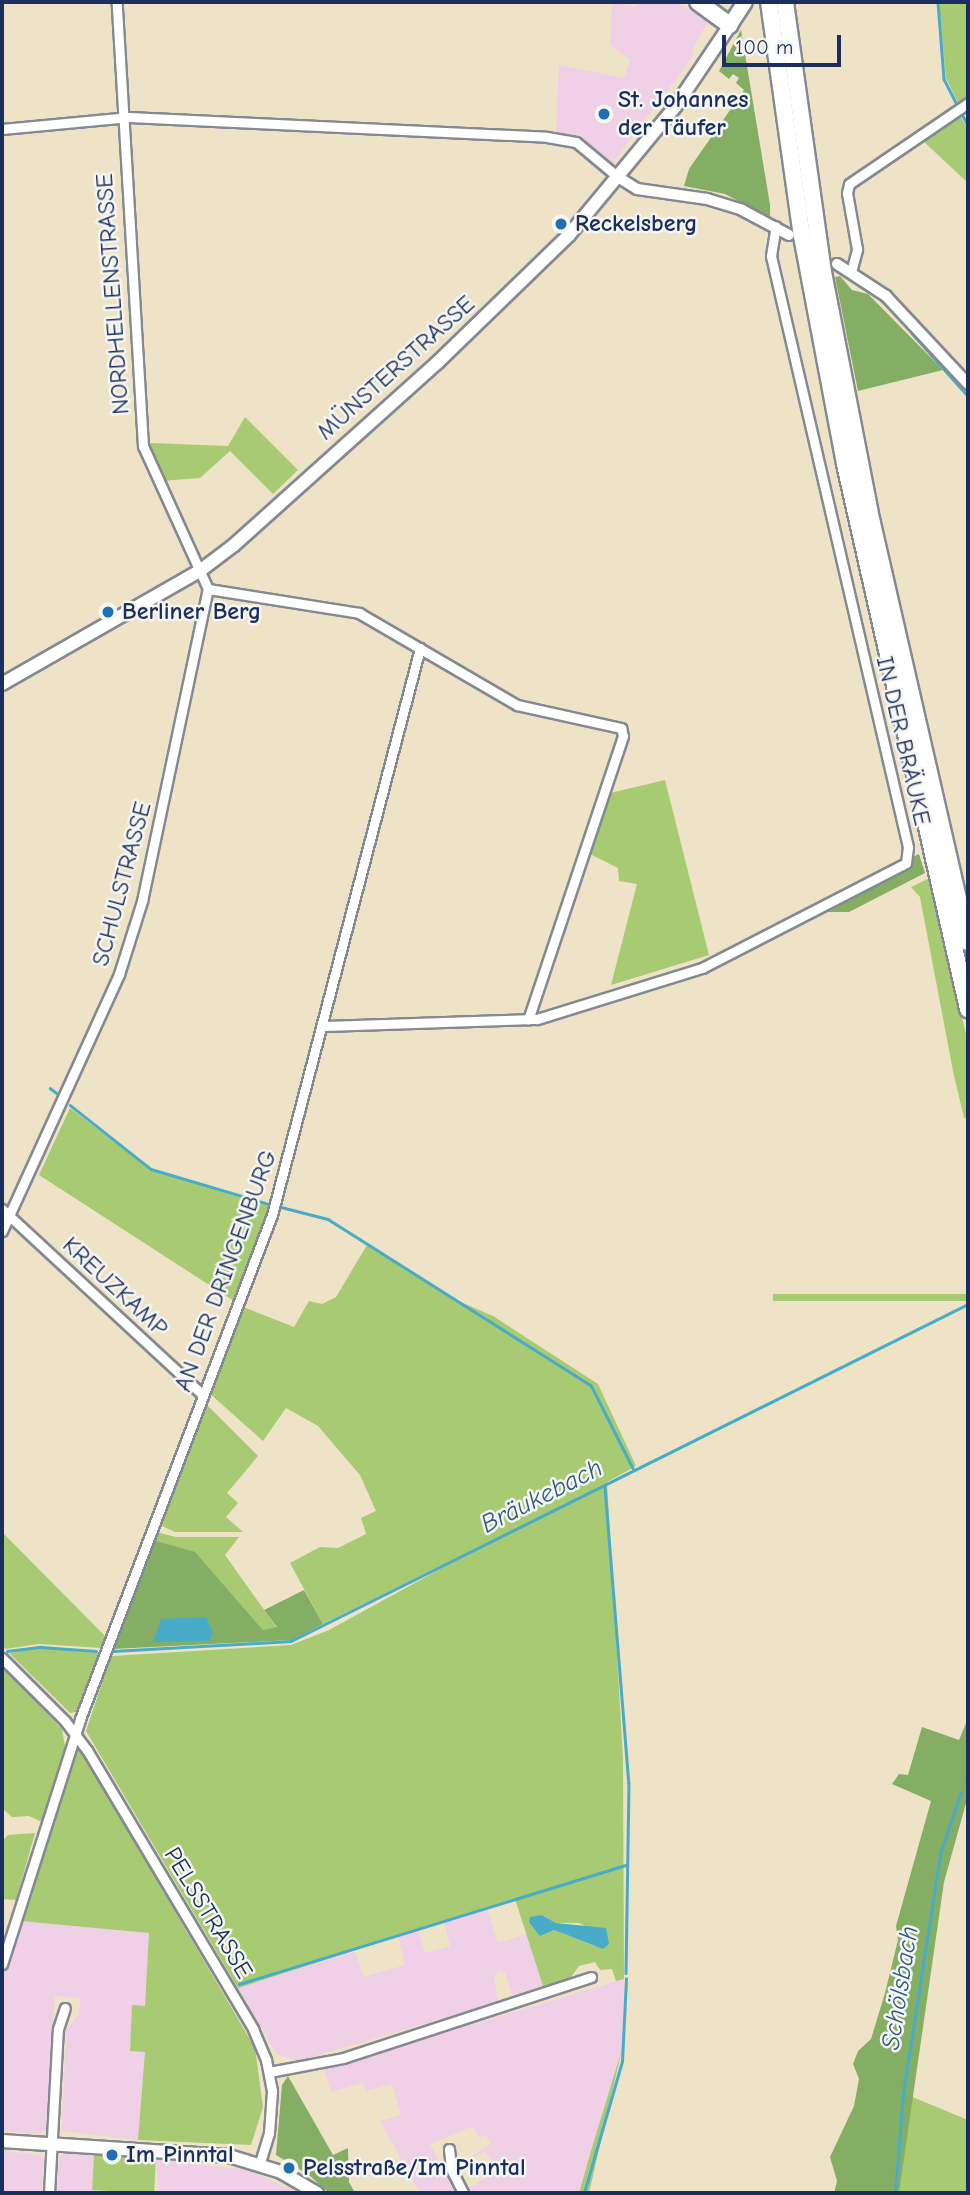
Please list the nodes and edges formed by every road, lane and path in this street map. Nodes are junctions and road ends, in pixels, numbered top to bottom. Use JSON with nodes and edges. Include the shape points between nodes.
{"nodes":[{"id":1,"x":117,"y":2,"type":"edge"},
{"id":2,"x":698,"y":2,"type":"edge"},
{"id":3,"x":716,"y":2,"type":"edge"},
{"id":4,"x":775,"y":4,"type":"edge"},
{"id":5,"x":737,"y":14,"type":"edge"},
{"id":6,"x":968,"y":103,"type":"edge"},
{"id":7,"x":122,"y":117,"type":"junction"},
{"id":8,"x":2,"y":129,"type":"edge"},
{"id":9,"x":618,"y":177,"type":"junction"},
{"id":10,"x":776,"y":226,"type":"junction"},
{"id":11,"x":789,"y":235,"type":"dead end"},
{"id":12,"x":837,"y":264,"type":"dead end"},
{"id":13,"x":851,"y":272,"type":"junction"},
{"id":14,"x":968,"y":384,"type":"edge"},
{"id":15,"x":201,"y":570,"type":"junction"},
{"id":16,"x":208,"y":589,"type":"junction"},
{"id":17,"x":420,"y":648,"type":"junction"},
{"id":18,"x":2,"y":684,"type":"edge"},
{"id":19,"x":968,"y":942,"type":"edge"},
{"id":20,"x":968,"y":1009,"type":"edge"},
{"id":21,"x":528,"y":1020,"type":"junction"},
{"id":22,"x":323,"y":1026,"type":"junction"},
{"id":23,"x":2,"y":1209,"type":"edge"},
{"id":24,"x":10,"y":1217,"type":"junction"},
{"id":25,"x":2,"y":1231,"type":"edge"},
{"id":26,"x":202,"y":1394,"type":"junction"},
{"id":27,"x":2,"y":1658,"type":"edge"},
{"id":28,"x":76,"y":1734,"type":"junction"},
{"id":29,"x":2,"y":1965,"type":"edge"},
{"id":30,"x":591,"y":1977,"type":"dead end"},
{"id":31,"x":65,"y":2008,"type":"dead end"},
{"id":32,"x":269,"y":2072,"type":"junction"},
{"id":33,"x":2,"y":2141,"type":"edge"},
{"id":34,"x":51,"y":2143,"type":"junction"},
{"id":35,"x":449,"y":2149,"type":"dead end"},
{"id":36,"x":260,"y":2164,"type":"junction"},
{"id":37,"x":49,"y":2193,"type":"edge"},
{"id":38,"x":317,"y":2193,"type":"edge"},
{"id":39,"x":463,"y":2193,"type":"edge"}],
"edges":[{"from":1,"to":7,"type":"street","name":"NORDHELLENSTRASSE"},
{"from":2,"to":5,"type":"highway"},
{"from":3,"to":5,"type":"highway"},
{"from":4,"to":19,"type":"highway","via":[[908,687]]},
{"from":4,"to":20,"type":"highway","via":[[802,236],[845,464]]},
{"from":5,"to":9,"type":"main road","name":"MÜNSTERSTRASSE","via":[[676,107]]},
{"from":6,"to":13,"type":"street","via":[[849,184],[857,249]]},
{"from":7,"to":8,"type":"street"},
{"from":7,"to":9,"type":"street","via":[[547,136],[576,142]]},
{"from":7,"to":15,"type":"street","name":"NORDHELLENSTRASSE","via":[[143,446]]},
{"from":9,"to":10,"type":"street","via":[[637,189],[707,199]]},
{"from":9,"to":15,"type":"main road","name":"MÜNSTERSTRASSE","via":[[524,282]]},
{"from":10,"to":11,"type":"street"},
{"from":10,"to":21,"type":"street","name":"IN DER BRÄUKE","via":[[771,256],[909,858],[903,868],[702,968]]},
{"from":12,"to":13,"type":"street"},
{"from":13,"to":14,"type":"street","via":[[886,296]]},
{"from":15,"to":16,"type":"street"},
{"from":15,"to":18,"type":"main road","name":"MÜNSTERSTRASSE"},
{"from":16,"to":17,"type":"street","via":[[359,613]]},
{"from":16,"to":24,"type":"street","name":"SCHULSTRASSE","via":[[142,901],[119,974]]},
{"from":17,"to":21,"type":"street","via":[[517,705],[615,724],[623,736]]},
{"from":17,"to":22,"type":"street","name":"AN DER DRINGENBURG"},
{"from":21,"to":22,"type":"street","name":"IN DER BRÄUKE"},
{"from":22,"to":26,"type":"street","name":"AN DER DRINGENBURG","via":[[272,1215]]},
{"from":23,"to":24,"type":"street","name":"KREUZKAMP"},
{"from":24,"to":25,"type":"street","name":"SCHULSTRASSE"},
{"from":24,"to":26,"type":"street","name":"KREUZKAMP"},
{"from":26,"to":28,"type":"street","name":"AN DER DRINGENBURG"},
{"from":27,"to":28,"type":"street","name":"PELSSTRASSE"},
{"from":28,"to":29,"type":"street","name":"AN DER DRINGENBURG"},
{"from":28,"to":32,"type":"street","name":"PELSSTRASSE","via":[[253,2029]]},
{"from":30,"to":32,"type":"street","via":[[343,2058]]},
{"from":31,"to":34,"type":"street","via":[[58,2029]]},
{"from":32,"to":36,"type":"street","name":"PELSSTRASSE","via":[[272,2109]]},
{"from":33,"to":34,"type":"main road"},
{"from":34,"to":36,"type":"main road","via":[[208,2153]]},
{"from":34,"to":37,"type":"street"},
{"from":35,"to":39,"type":"street","via":[[451,2169]]},
{"from":36,"to":38,"type":"main road"}]}
